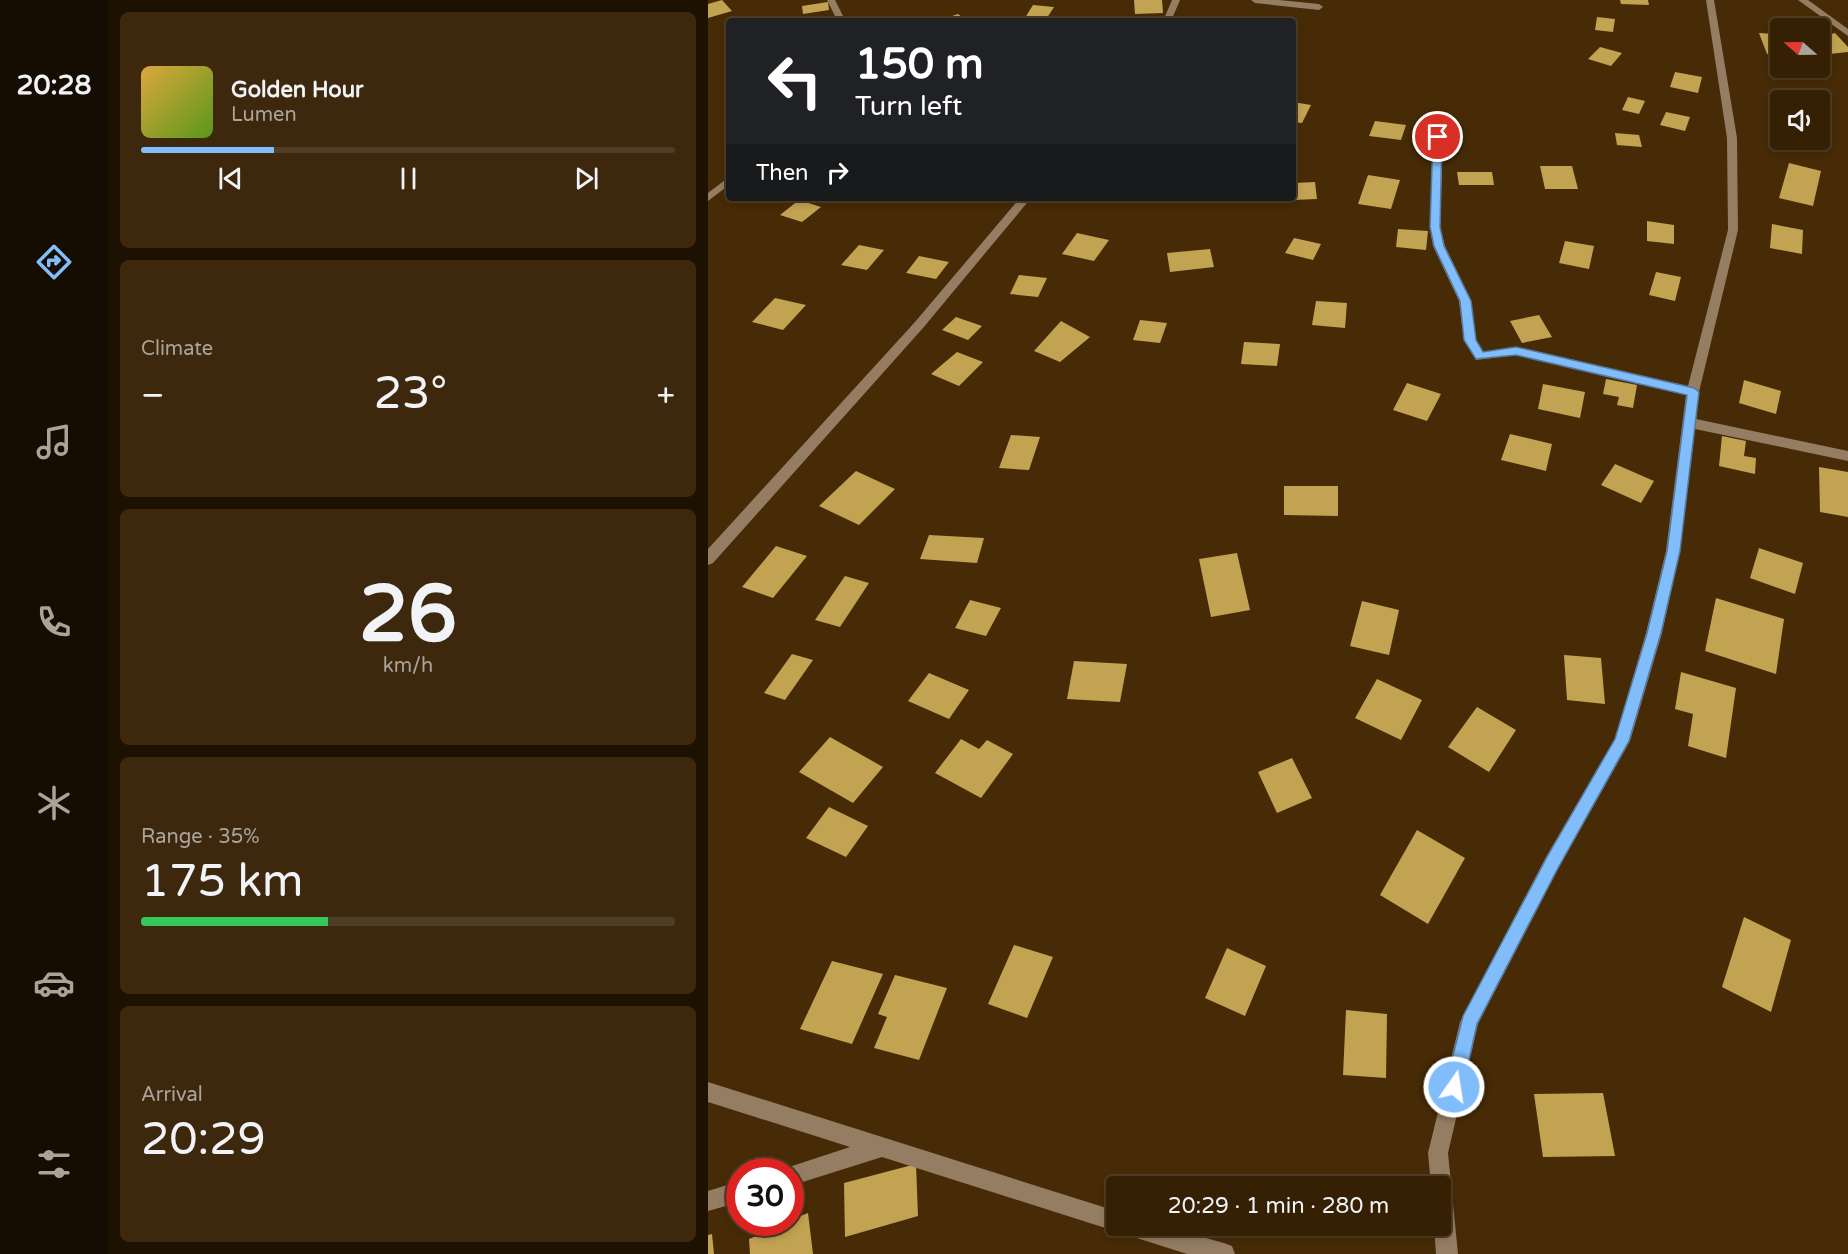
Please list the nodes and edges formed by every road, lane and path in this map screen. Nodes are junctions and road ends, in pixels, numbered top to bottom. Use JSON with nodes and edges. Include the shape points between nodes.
{"nodes":[{"id":1,"x":831,"y":0,"type":"edge"},
{"id":2,"x":1176,"y":0,"type":"edge"},
{"id":3,"x":1255,"y":0,"type":"edge"},
{"id":4,"x":1710,"y":0,"type":"edge"},
{"id":5,"x":1802,"y":0,"type":"edge"},
{"id":6,"x":1319,"y":7,"type":"dead end"},
{"id":7,"x":840,"y":18,"type":"edge"},
{"id":8,"x":1168,"y":18,"type":"edge"},
{"id":9,"x":1848,"y":33,"type":"edge"},
{"id":10,"x":1438,"y":137,"type":"dead end"},
{"id":11,"x":726,"y":183,"type":"edge"},
{"id":12,"x":708,"y":198,"type":"edge"},
{"id":13,"x":1023,"y":201,"type":"edge"},
{"id":14,"x":1694,"y":392,"type":"junction"},
{"id":15,"x":1691,"y":423,"type":"junction"},
{"id":16,"x":1848,"y":456,"type":"edge"},
{"id":17,"x":708,"y":559,"type":"edge"},
{"id":18,"x":708,"y":1092,"type":"edge"},
{"id":19,"x":880,"y":1148,"type":"junction"},
{"id":20,"x":804,"y":1172,"type":"edge"},
{"id":21,"x":726,"y":1195,"type":"edge"},
{"id":22,"x":708,"y":1201,"type":"edge"},
{"id":23,"x":1106,"y":1219,"type":"edge"},
{"id":24,"x":1162,"y":1236,"type":"edge"},
{"id":25,"x":1224,"y":1254,"type":"edge"},
{"id":26,"x":1447,"y":1254,"type":"edge"}],
"edges":[{"from":1,"to":7,"type":"street"},
{"from":2,"to":8,"type":"street"},
{"from":3,"to":6,"type":"street"},
{"from":4,"to":14,"type":"street","via":[[1732,138],[1732,230]]},
{"from":5,"to":9,"type":"street"},
{"from":10,"to":14,"type":"street","via":[[1435,227],[1439,246],[1465,301],[1470,340],[1480,357],[1516,351]]},
{"from":11,"to":12,"type":"street"},
{"from":13,"to":17,"type":"street","via":[[920,325]]},
{"from":14,"to":15,"type":"street"},
{"from":15,"to":16,"type":"street"},
{"from":15,"to":26,"type":"street","via":[[1673,551],[1622,741],[1552,863],[1469,1022],[1438,1153]]},
{"from":18,"to":19,"type":"street"},
{"from":19,"to":20,"type":"street"},
{"from":19,"to":23,"type":"street"},
{"from":21,"to":22,"type":"street"},
{"from":24,"to":25,"type":"street"}]}
